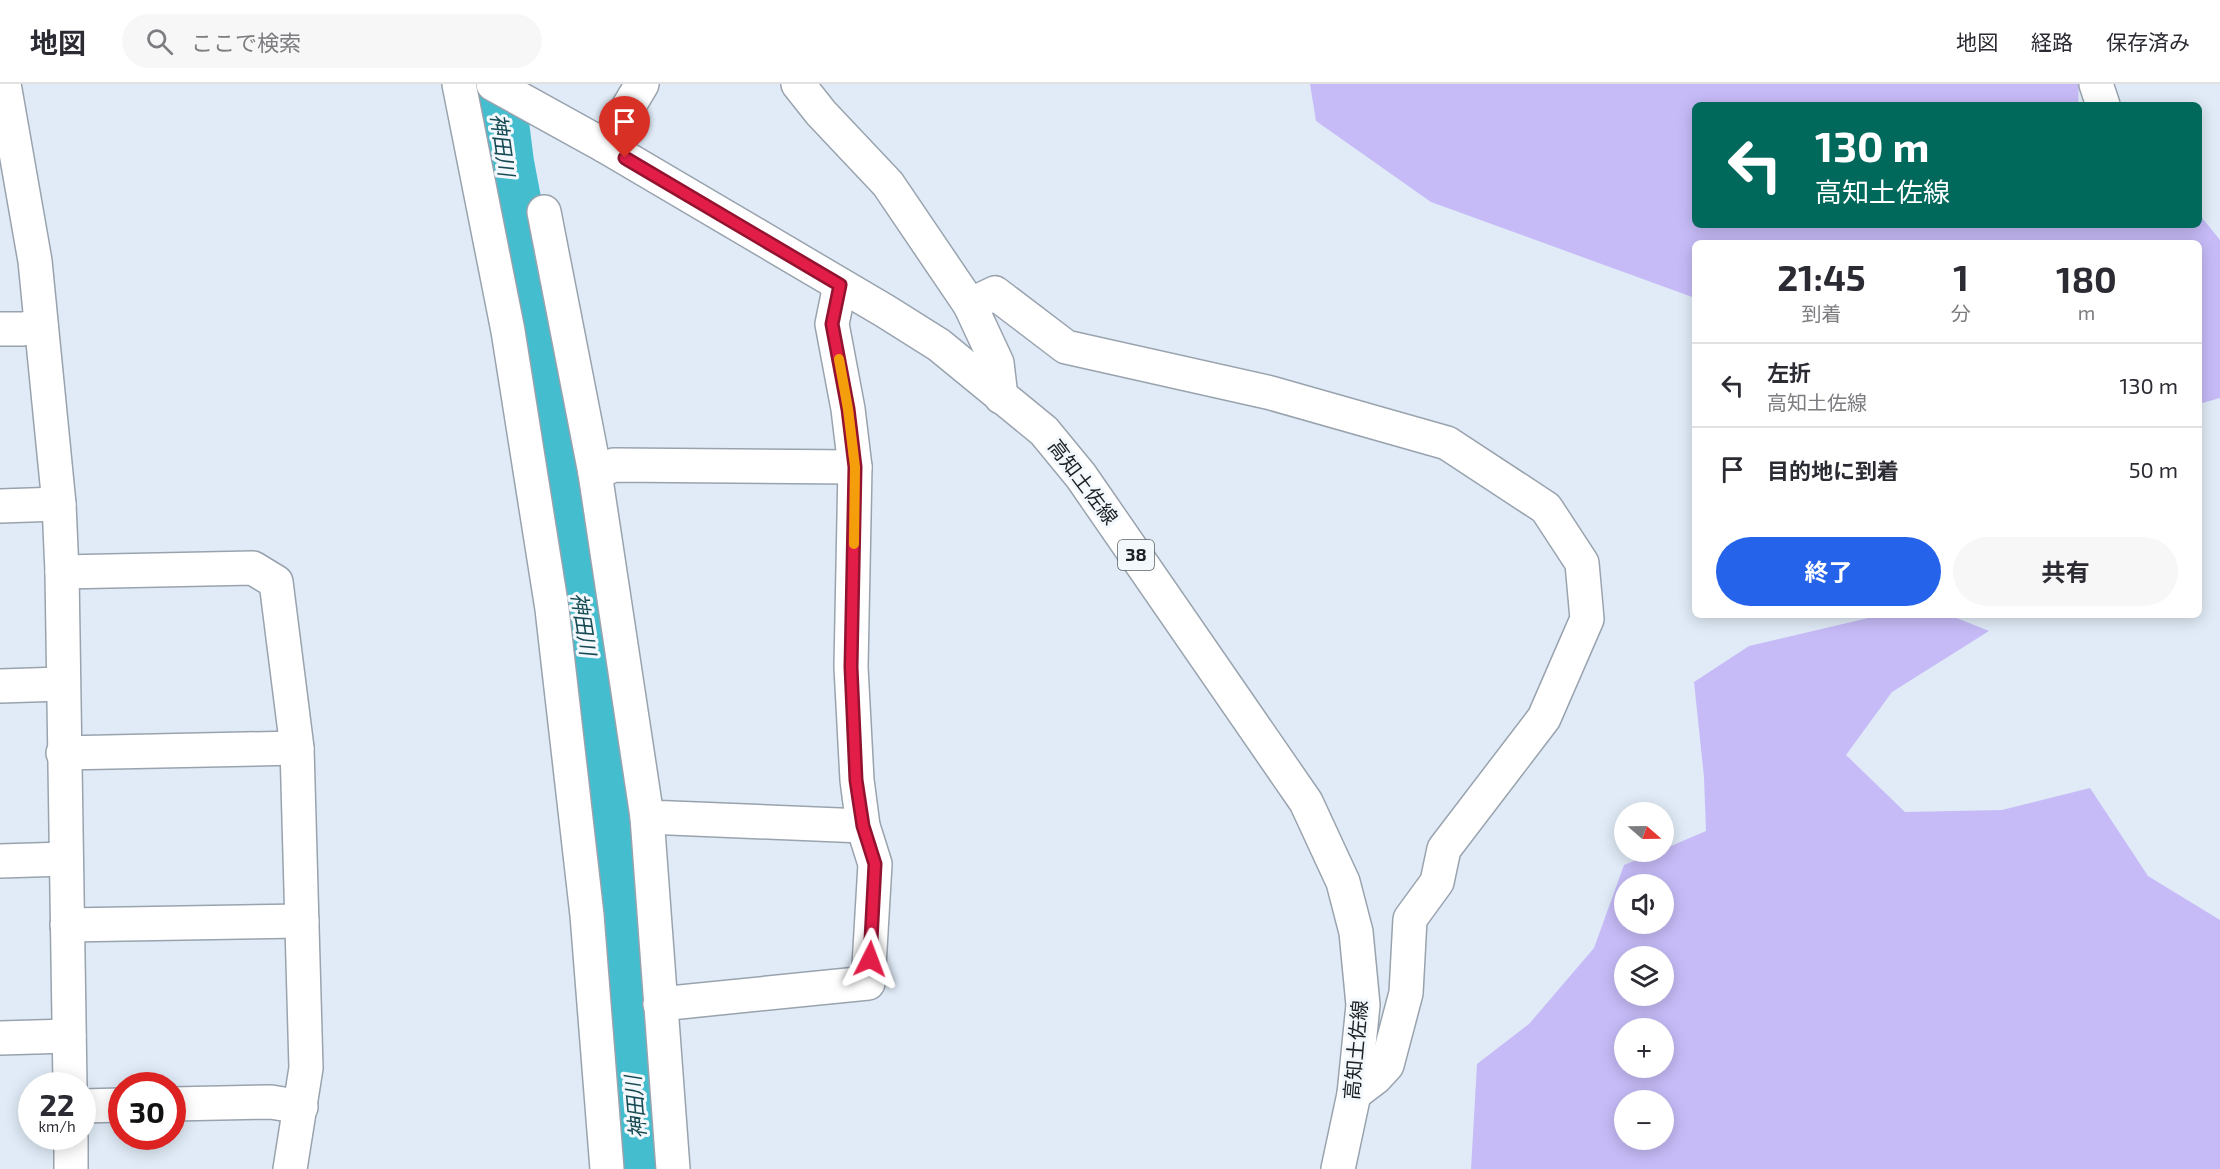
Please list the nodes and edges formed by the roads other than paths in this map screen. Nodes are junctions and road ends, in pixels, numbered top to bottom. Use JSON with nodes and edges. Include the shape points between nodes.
{"nodes":[{"id":1,"x":4,"y":84,"type":"edge"},
{"id":2,"x":459,"y":84,"type":"edge"},
{"id":3,"x":493,"y":84,"type":"edge"},
{"id":4,"x":642,"y":84,"type":"edge"},
{"id":5,"x":798,"y":84,"type":"edge"},
{"id":6,"x":2096,"y":84,"type":"edge"},
{"id":7,"x":2102,"y":102,"type":"edge"},
{"id":8,"x":605,"y":146,"type":"junction"},
{"id":9,"x":544,"y":212,"type":"dead end"},
{"id":10,"x":840,"y":285,"type":"junction"},
{"id":11,"x":969,"y":305,"type":"junction"},
{"id":12,"x":40,"y":325,"type":"junction"},
{"id":13,"x":0,"y":329,"type":"edge"},
{"id":14,"x":1001,"y":398,"type":"junction"},
{"id":15,"x":855,"y":467,"type":"junction"},
{"id":16,"x":595,"y":472,"type":"junction"},
{"id":17,"x":59,"y":504,"type":"junction"},
{"id":18,"x":0,"y":506,"type":"edge"},
{"id":19,"x":62,"y":572,"type":"junction"},
{"id":20,"x":62,"y":684,"type":"junction"},
{"id":21,"x":0,"y":686,"type":"edge"},
{"id":22,"x":297,"y":747,"type":"junction"},
{"id":23,"x":63,"y":753,"type":"junction"},
{"id":24,"x":646,"y":817,"type":"junction"},
{"id":25,"x":863,"y":826,"type":"junction"},
{"id":26,"x":66,"y":859,"type":"junction"},
{"id":27,"x":0,"y":861,"type":"edge"},
{"id":28,"x":302,"y":921,"type":"junction"},
{"id":29,"x":67,"y":925,"type":"junction"},
{"id":30,"x":660,"y":1004,"type":"junction"},
{"id":31,"x":69,"y":1036,"type":"junction"},
{"id":32,"x":0,"y":1038,"type":"edge"},
{"id":33,"x":70,"y":1072,"type":"edge"},
{"id":34,"x":1354,"y":1094,"type":"junction"},
{"id":35,"x":186,"y":1104,"type":"edge"},
{"id":36,"x":301,"y":1107,"type":"junction"},
{"id":37,"x":71,"y":1150,"type":"edge"},
{"id":38,"x":71,"y":1169,"type":"edge"},
{"id":39,"x":290,"y":1169,"type":"edge"},
{"id":40,"x":607,"y":1169,"type":"edge"},
{"id":41,"x":674,"y":1169,"type":"edge"},
{"id":42,"x":1338,"y":1169,"type":"edge"}],
"edges":[{"from":1,"to":12,"type":"street","via":[[35,261]]},
{"from":2,"to":40,"type":"street","via":[[508,331],[552,609],[587,915]]},
{"from":3,"to":8,"type":"street","name":"高知土佐線"},
{"from":4,"to":8,"type":"street"},
{"from":5,"to":11,"type":"street","via":[[888,184]]},
{"from":6,"to":7,"type":"street"},
{"from":8,"to":10,"type":"street","name":"高知土佐線","number":"38"},
{"from":9,"to":16,"type":"street"},
{"from":10,"to":14,"type":"street","name":"高知土佐線","number":"38","via":[[939,345]]},
{"from":10,"to":15,"type":"street","via":[[832,324]]},
{"from":11,"to":14,"type":"street","via":[[997,363]]},
{"from":11,"to":34,"type":"street","via":[[995,293],[1066,347],[1271,393],[1447,442],[1546,508],[1582,563],[1587,619],[1544,718],[1444,849],[1437,882],[1410,919],[1406,993],[1387,1065]]},
{"from":12,"to":13,"type":"street"},
{"from":12,"to":17,"type":"street"},
{"from":14,"to":34,"type":"street","name":"高知土佐線","number":"38","via":[[1044,431],[1081,476],[1306,802],[1342,882],[1356,932],[1363,1005]]},
{"from":15,"to":16,"type":"street","via":[[614,465]]},
{"from":15,"to":25,"type":"street","via":[[851,667],[856,780]]},
{"from":16,"to":24,"type":"street"},
{"from":17,"to":18,"type":"street"},
{"from":17,"to":19,"type":"street"},
{"from":19,"to":20,"type":"street"},
{"from":19,"to":22,"type":"street","via":[[253,568],[276,582]]},
{"from":20,"to":21,"type":"street"},
{"from":20,"to":23,"type":"street"},
{"from":22,"to":23,"type":"street"},
{"from":22,"to":28,"type":"street"},
{"from":23,"to":26,"type":"street"},
{"from":24,"to":25,"type":"street"},
{"from":24,"to":30,"type":"street"},
{"from":25,"to":30,"type":"street","via":[[875,864],[868,982]]},
{"from":26,"to":27,"type":"street"},
{"from":26,"to":29,"type":"street"},
{"from":28,"to":29,"type":"street"},
{"from":28,"to":36,"type":"street","via":[[306,1068]]},
{"from":29,"to":31,"type":"street"},
{"from":30,"to":41,"type":"street"},
{"from":31,"to":32,"type":"street"},
{"from":31,"to":33,"type":"street"},
{"from":34,"to":42,"type":"street","name":"高知土佐線","number":"38"},
{"from":35,"to":36,"type":"street","via":[[271,1102]]},
{"from":36,"to":39,"type":"street"},
{"from":37,"to":38,"type":"street"}]}
